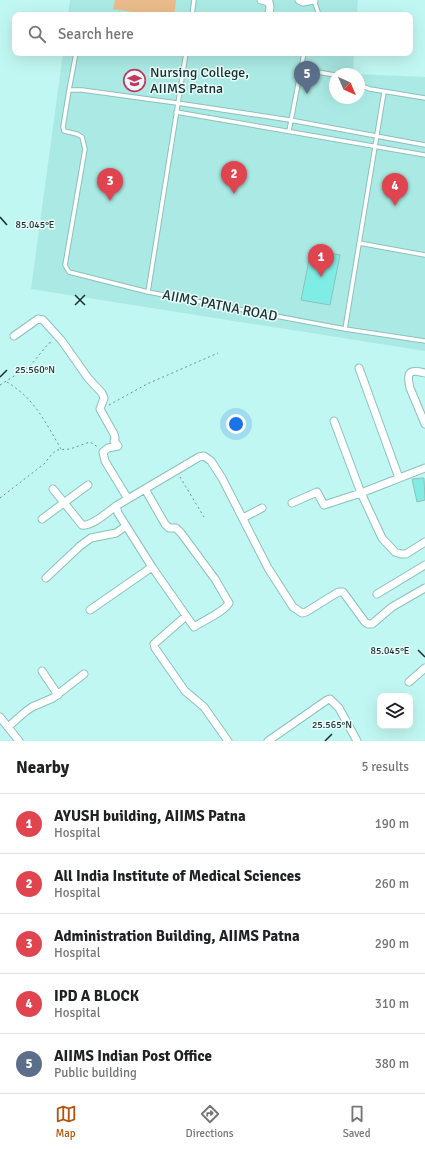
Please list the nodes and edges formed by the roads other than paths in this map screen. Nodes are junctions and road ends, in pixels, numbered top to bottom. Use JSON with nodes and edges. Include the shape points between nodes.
{"nodes":[{"id":1,"x":194,"y":0,"type":"edge"},
{"id":2,"x":261,"y":0,"type":"edge"},
{"id":3,"x":299,"y":0,"type":"edge"},
{"id":4,"x":314,"y":0,"type":"edge"},
{"id":5,"x":192,"y":12,"type":"edge"},
{"id":6,"x":269,"y":12,"type":"edge"},
{"id":7,"x":318,"y":12,"type":"edge"},
{"id":8,"x":75,"y":56,"type":"edge"},
{"id":9,"x":185,"y":56,"type":"edge"},
{"id":10,"x":303,"y":56,"type":"edge"},
{"id":11,"x":300,"y":69,"type":"junction"},
{"id":12,"x":329,"y":74,"type":"edge"},
{"id":13,"x":365,"y":87,"type":"edge"},
{"id":14,"x":69,"y":90,"type":"junction"},
{"id":15,"x":384,"y":92,"type":"junction"},
{"id":16,"x":425,"y":98,"type":"edge"},
{"id":17,"x":177,"y":103,"type":"junction"},
{"id":18,"x":176,"y":112,"type":"junction"},
{"id":19,"x":290,"y":120,"type":"junction"},
{"id":20,"x":288,"y":131,"type":"junction"},
{"id":21,"x":376,"y":137,"type":"junction"},
{"id":22,"x":425,"y":145,"type":"edge"},
{"id":23,"x":375,"y":146,"type":"junction"},
{"id":24,"x":425,"y":155,"type":"edge"},
{"id":25,"x":359,"y":243,"type":"junction"},
{"id":26,"x":425,"y":254,"type":"edge"},
{"id":27,"x":148,"y":292,"type":"junction"},
{"id":28,"x":345,"y":329,"type":"junction"},
{"id":29,"x":14,"y":336,"type":"dead end"},
{"id":30,"x":425,"y":341,"type":"edge"},
{"id":31,"x":359,"y":368,"type":"dead end"},
{"id":32,"x":425,"y":373,"type":"edge"},
{"id":33,"x":334,"y":421,"type":"dead end"},
{"id":34,"x":425,"y":424,"type":"edge"},
{"id":35,"x":425,"y":468,"type":"edge"},
{"id":36,"x":399,"y":478,"type":"junction"},
{"id":37,"x":88,"y":485,"type":"dead end"},
{"id":38,"x":53,"y":489,"type":"dead end"},
{"id":39,"x":145,"y":489,"type":"junction"},
{"id":40,"x":361,"y":493,"type":"junction"},
{"id":41,"x":128,"y":499,"type":"junction"},
{"id":42,"x":64,"y":503,"type":"junction"},
{"id":43,"x":292,"y":504,"type":"dead end"},
{"id":44,"x":116,"y":506,"type":"junction"},
{"id":45,"x":262,"y":508,"type":"dead end"},
{"id":46,"x":243,"y":518,"type":"junction"},
{"id":47,"x":42,"y":519,"type":"dead end"},
{"id":48,"x":126,"y":526,"type":"junction"},
{"id":49,"x":425,"y":542,"type":"edge"},
{"id":50,"x":425,"y":566,"type":"edge"},
{"id":51,"x":152,"y":567,"type":"junction"},
{"id":52,"x":46,"y":578,"type":"dead end"},
{"id":53,"x":425,"y":588,"type":"edge"},
{"id":54,"x":377,"y":594,"type":"dead end"},
{"id":55,"x":90,"y":610,"type":"dead end"},
{"id":56,"x":186,"y":616,"type":"junction"},
{"id":57,"x":425,"y":668,"type":"edge"},
{"id":58,"x":42,"y":671,"type":"dead end"},
{"id":59,"x":84,"y":674,"type":"dead end"},
{"id":60,"x":409,"y":682,"type":"dead end"},
{"id":61,"x":58,"y":695,"type":"junction"},
{"id":62,"x":0,"y":717,"type":"edge"},
{"id":63,"x":8,"y":727,"type":"junction"},
{"id":64,"x":19,"y":741,"type":"edge"},
{"id":65,"x":228,"y":741,"type":"edge"},
{"id":66,"x":269,"y":741,"type":"edge"},
{"id":67,"x":357,"y":741,"type":"edge"}],
"edges":[{"from":1,"to":5,"type":"lane"},
{"from":2,"to":6,"type":"street","via":[[269,2]]},
{"from":3,"to":4,"type":"street"},
{"from":4,"to":7,"type":"lane"},
{"from":8,"to":14,"type":"lane"},
{"from":9,"to":17,"type":"lane","name":"AIIMS PATNA ROAD"},
{"from":10,"to":11,"type":"lane"},
{"from":11,"to":12,"type":"lane"},
{"from":11,"to":19,"type":"lane"},
{"from":13,"to":15,"type":"lane"},
{"from":14,"to":17,"type":"lane"},
{"from":14,"to":27,"type":"lane","via":[[64,131],[82,137],[85,149],[66,268],[69,272]]},
{"from":15,"to":16,"type":"lane"},
{"from":15,"to":21,"type":"lane"},
{"from":17,"to":18,"type":"lane","name":"AIIMS PATNA ROAD"},
{"from":17,"to":19,"type":"lane"},
{"from":18,"to":20,"type":"lane"},
{"from":18,"to":27,"type":"lane","name":"AIIMS PATNA ROAD"},
{"from":19,"to":20,"type":"lane"},
{"from":19,"to":21,"type":"lane"},
{"from":20,"to":23,"type":"lane"},
{"from":21,"to":22,"type":"lane"},
{"from":21,"to":23,"type":"lane"},
{"from":23,"to":24,"type":"lane"},
{"from":23,"to":25,"type":"lane"},
{"from":25,"to":26,"type":"lane"},
{"from":25,"to":28,"type":"lane"},
{"from":27,"to":28,"type":"lane","name":"AIIMS PATNA ROAD"},
{"from":28,"to":30,"type":"lane","name":"AIIMS PATNA ROAD"},
{"from":29,"to":41,"type":"street","via":[[38,319],[43,320],[102,392],[104,398],[100,409],[118,446],[103,452],[104,461]]},
{"from":31,"to":36,"type":"street"},
{"from":32,"to":34,"type":"street","via":[[414,370],[408,381]]},
{"from":33,"to":40,"type":"street"},
{"from":35,"to":36,"type":"street"},
{"from":36,"to":40,"type":"street"},
{"from":37,"to":42,"type":"street"},
{"from":38,"to":42,"type":"street"},
{"from":39,"to":41,"type":"street"},
{"from":39,"to":46,"type":"street","via":[[204,456],[222,478]]},
{"from":39,"to":56,"type":"street","via":[[165,524],[169,528],[176,528],[215,579],[229,603],[194,627]]},
{"from":40,"to":43,"type":"street","via":[[324,505],[317,492]]},
{"from":40,"to":49,"type":"street","via":[[382,538],[395,552],[406,554]]},
{"from":41,"to":44,"type":"street"},
{"from":42,"to":44,"type":"street","via":[[79,522],[86,526]]},
{"from":42,"to":47,"type":"street"},
{"from":44,"to":48,"type":"street"},
{"from":45,"to":46,"type":"street"},
{"from":46,"to":53,"type":"street","via":[[268,568],[293,606],[302,613],[335,594],[344,592],[365,622],[372,624],[392,607]]},
{"from":48,"to":51,"type":"street"},
{"from":48,"to":52,"type":"street","via":[[116,533],[91,538]]},
{"from":50,"to":54,"type":"street"},
{"from":51,"to":55,"type":"street"},
{"from":51,"to":56,"type":"street"},
{"from":56,"to":65,"type":"street","via":[[154,644],[155,648],[185,691],[204,706]]},
{"from":57,"to":60,"type":"street"},
{"from":58,"to":61,"type":"street"},
{"from":59,"to":61,"type":"street"},
{"from":61,"to":63,"type":"street","via":[[32,707]]},
{"from":62,"to":63,"type":"street"},
{"from":63,"to":64,"type":"street"},
{"from":66,"to":67,"type":"street","via":[[330,699],[339,708]]}]}
